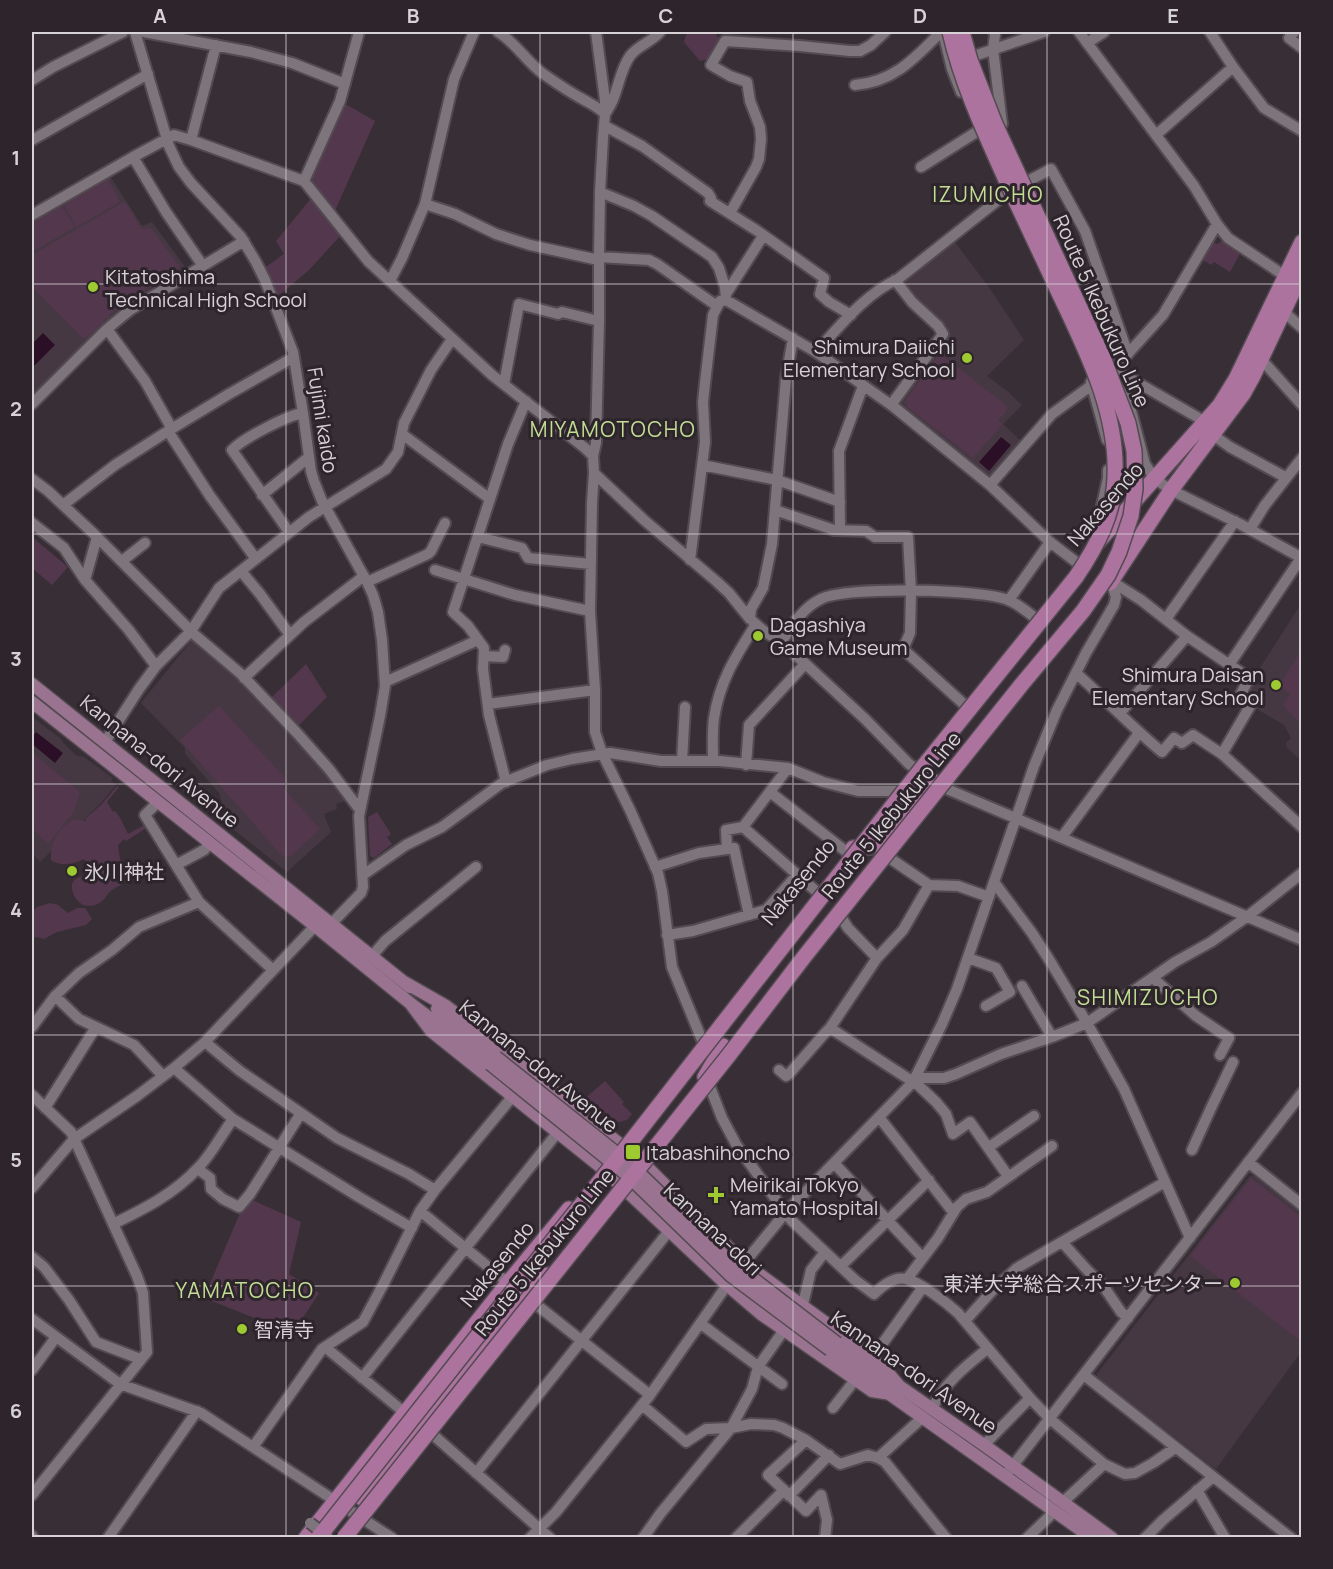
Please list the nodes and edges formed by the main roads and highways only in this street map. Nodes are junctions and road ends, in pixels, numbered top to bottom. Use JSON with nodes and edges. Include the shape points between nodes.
{"nodes":[{"id":1,"x":950,"y":32,"type":"edge"},
{"id":2,"x":962,"y":32,"type":"edge"},
{"id":3,"x":1302,"y":242,"type":"edge"},
{"id":4,"x":1302,"y":272,"type":"edge"},
{"id":5,"x":1208,"y":429,"type":"junction"},
{"id":6,"x":1081,"y":565,"type":"junction"},
{"id":7,"x":32,"y":684,"type":"edge"},
{"id":8,"x":1022,"y":684,"type":"junction"},
{"id":9,"x":33,"y":705,"type":"edge"},
{"id":10,"x":937,"y":783,"type":"junction"},
{"id":11,"x":850,"y":851,"type":"junction"},
{"id":12,"x":404,"y":982,"type":"junction"},
{"id":13,"x":410,"y":1003,"type":"junction"},
{"id":14,"x":493,"y":1060,"type":"junction"},
{"id":15,"x":647,"y":1111,"type":"junction"},
{"id":16,"x":675,"y":1130,"type":"junction"},
{"id":17,"x":621,"y":1145,"type":"junction"},
{"id":18,"x":646,"y":1166,"type":"junction"},
{"id":19,"x":602,"y":1168,"type":"junction"},
{"id":20,"x":627,"y":1190,"type":"junction"},
{"id":21,"x":525,"y":1302,"type":"junction"},
{"id":22,"x":834,"y":1346,"type":"joint"},
{"id":23,"x":896,"y":1390,"type":"junction"},
{"id":24,"x":927,"y":1413,"type":"junction"},
{"id":25,"x":335,"y":1501,"type":"junction"},
{"id":26,"x":1059,"y":1506,"type":"junction"},
{"id":27,"x":308,"y":1530,"type":"edge"},
{"id":28,"x":326,"y":1536,"type":"edge"},
{"id":29,"x":346,"y":1538,"type":"edge"},
{"id":30,"x":1092,"y":1538,"type":"edge"},
{"id":31,"x":1112,"y":1538,"type":"edge"}],
"edges":[{"from":1,"to":6,"type":"highway","name":"Route 5 Ikebukuro Line","bridge":true,"via":[[968,94],[1077,332],[1111,428],[1115,477],[1111,509],[1097,542]]},
{"from":2,"to":8,"type":"highway","name":"Route 5 Ikebukuro Line","bridge":true,"via":[[995,124],[1114,385],[1135,457],[1131,516],[1113,565],[1083,611]]},
{"from":3,"to":5,"type":"highway","name":"Nakasendo"},
{"from":4,"to":5,"type":"highway","name":"Nakasendo","via":[[1243,394]]},
{"from":5,"to":6,"type":"highway","name":"Nakasendo","via":[[1155,480]]},
{"from":5,"to":10,"type":"highway","name":"Nakasendo","via":[[1111,581],[1005,714]]},
{"from":6,"to":11,"type":"highway","name":"Nakasendo"},
{"from":6,"to":15,"type":"highway","bridge":true},
{"from":6,"to":28,"type":"highway","name":"Route 5 Ikebukuro Line","bridge":true},
{"from":7,"to":12,"type":"main road","name":"Kannana-dori Avenue"},
{"from":8,"to":16,"type":"highway","via":[[999,698],[723,1046]]},
{"from":8,"to":29,"type":"highway","name":"Route 5 Ikebukuro Line","bridge":true},
{"from":9,"to":13,"type":"main road","name":"Kannana-dori Avenue"},
{"from":10,"to":11,"type":"highway","via":[[924,785],[874,845]]},
{"from":10,"to":16,"type":"highway","name":"Nakasendo","via":[[891,859]]},
{"from":11,"to":15,"type":"highway","name":"Nakasendo"},
{"from":12,"to":14,"type":"main road","name":"Kannana-dori Avenue"},
{"from":12,"to":17,"type":"main road","via":[[446,1006]]},
{"from":13,"to":14,"type":"main road","name":"Kannana-dori Avenue"},
{"from":13,"to":19,"type":"main road","via":[[431,1031]]},
{"from":14,"to":22,"type":"main road","name":"Kannana-dori","bridge":true,"via":[[627,1175],[731,1276]]},
{"from":15,"to":17,"type":"highway","name":"Nakasendo"},
{"from":16,"to":18,"type":"highway","name":"Nakasendo"},
{"from":17,"to":18,"type":"main road"},
{"from":17,"to":19,"type":"highway","name":"Nakasendo"},
{"from":18,"to":20,"type":"highway","name":"Nakasendo"},
{"from":18,"to":23,"type":"main road","via":[[745,1262],[878,1361]]},
{"from":19,"to":20,"type":"main road"},
{"from":19,"to":25,"type":"highway","name":"Nakasendo"},
{"from":20,"to":21,"type":"highway","name":"Nakasendo"},
{"from":20,"to":23,"type":"main road","via":[[761,1314],[873,1391]]},
{"from":21,"to":28,"type":"highway","via":[[496,1326]]},
{"from":21,"to":29,"type":"highway"},
{"from":22,"to":23,"type":"main road","name":"Kannana-dori Avenue"},
{"from":23,"to":24,"type":"main road","name":"Kannana-dori Avenue"},
{"from":24,"to":26,"type":"main road","name":"Kannana-dori Avenue","via":[[984,1445]]},
{"from":24,"to":26,"type":"main road","name":"Kannana-dori Avenue","via":[[1005,1477]]},
{"from":25,"to":27,"type":"highway","name":"Nakasendo"},
{"from":25,"to":28,"type":"highway"},
{"from":26,"to":30,"type":"main road","name":"Kannana-dori Avenue"},
{"from":26,"to":31,"type":"main road","name":"Kannana-dori Avenue"}]}
